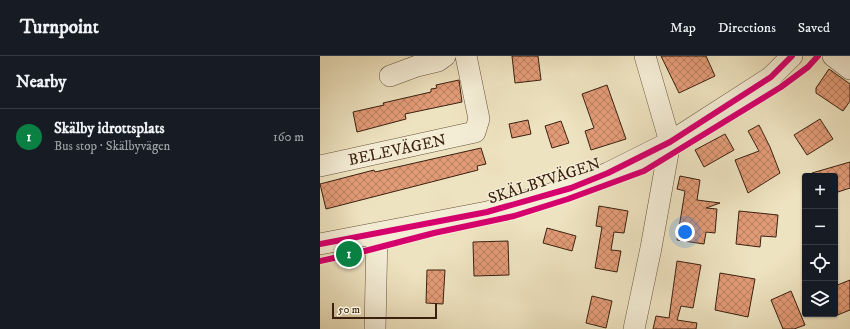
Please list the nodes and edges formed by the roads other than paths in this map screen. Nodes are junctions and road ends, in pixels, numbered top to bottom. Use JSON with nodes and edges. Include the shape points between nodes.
{"nodes":[{"id":1,"x":445,"y":56,"type":"edge"},
{"id":2,"x":466,"y":56,"type":"edge"},
{"id":3,"x":645,"y":56,"type":"edge"},
{"id":4,"x":792,"y":56,"type":"edge"},
{"id":5,"x":833,"y":56,"type":"edge"},
{"id":6,"x":850,"y":69,"type":"edge"},
{"id":7,"x":390,"y":76,"type":"dead end"},
{"id":8,"x":670,"y":142,"type":"junction"},
{"id":9,"x":320,"y":166,"type":"edge"},
{"id":10,"x":378,"y":234,"type":"junction"},
{"id":11,"x":320,"y":244,"type":"edge"},
{"id":12,"x":372,"y":318,"type":"edge"},
{"id":13,"x":634,"y":329,"type":"edge"}],
"edges":[{"from":1,"to":7,"type":"street","via":[[438,61]]},
{"from":2,"to":9,"type":"street","name":"BELEVÄGEN","via":[[479,119],[475,132]]},
{"from":3,"to":8,"type":"street"},
{"from":4,"to":8,"type":"street","name":"SKÄLBYVÄGEN","via":[[771,77]]},
{"from":5,"to":6,"type":"street"},
{"from":8,"to":10,"type":"street","name":"SKÄLBYVÄGEN","via":[[571,188],[487,212]]},
{"from":8,"to":13,"type":"street"},
{"from":10,"to":11,"type":"street","name":"SKÄLBYVÄGEN"},
{"from":10,"to":12,"type":"street"}]}
